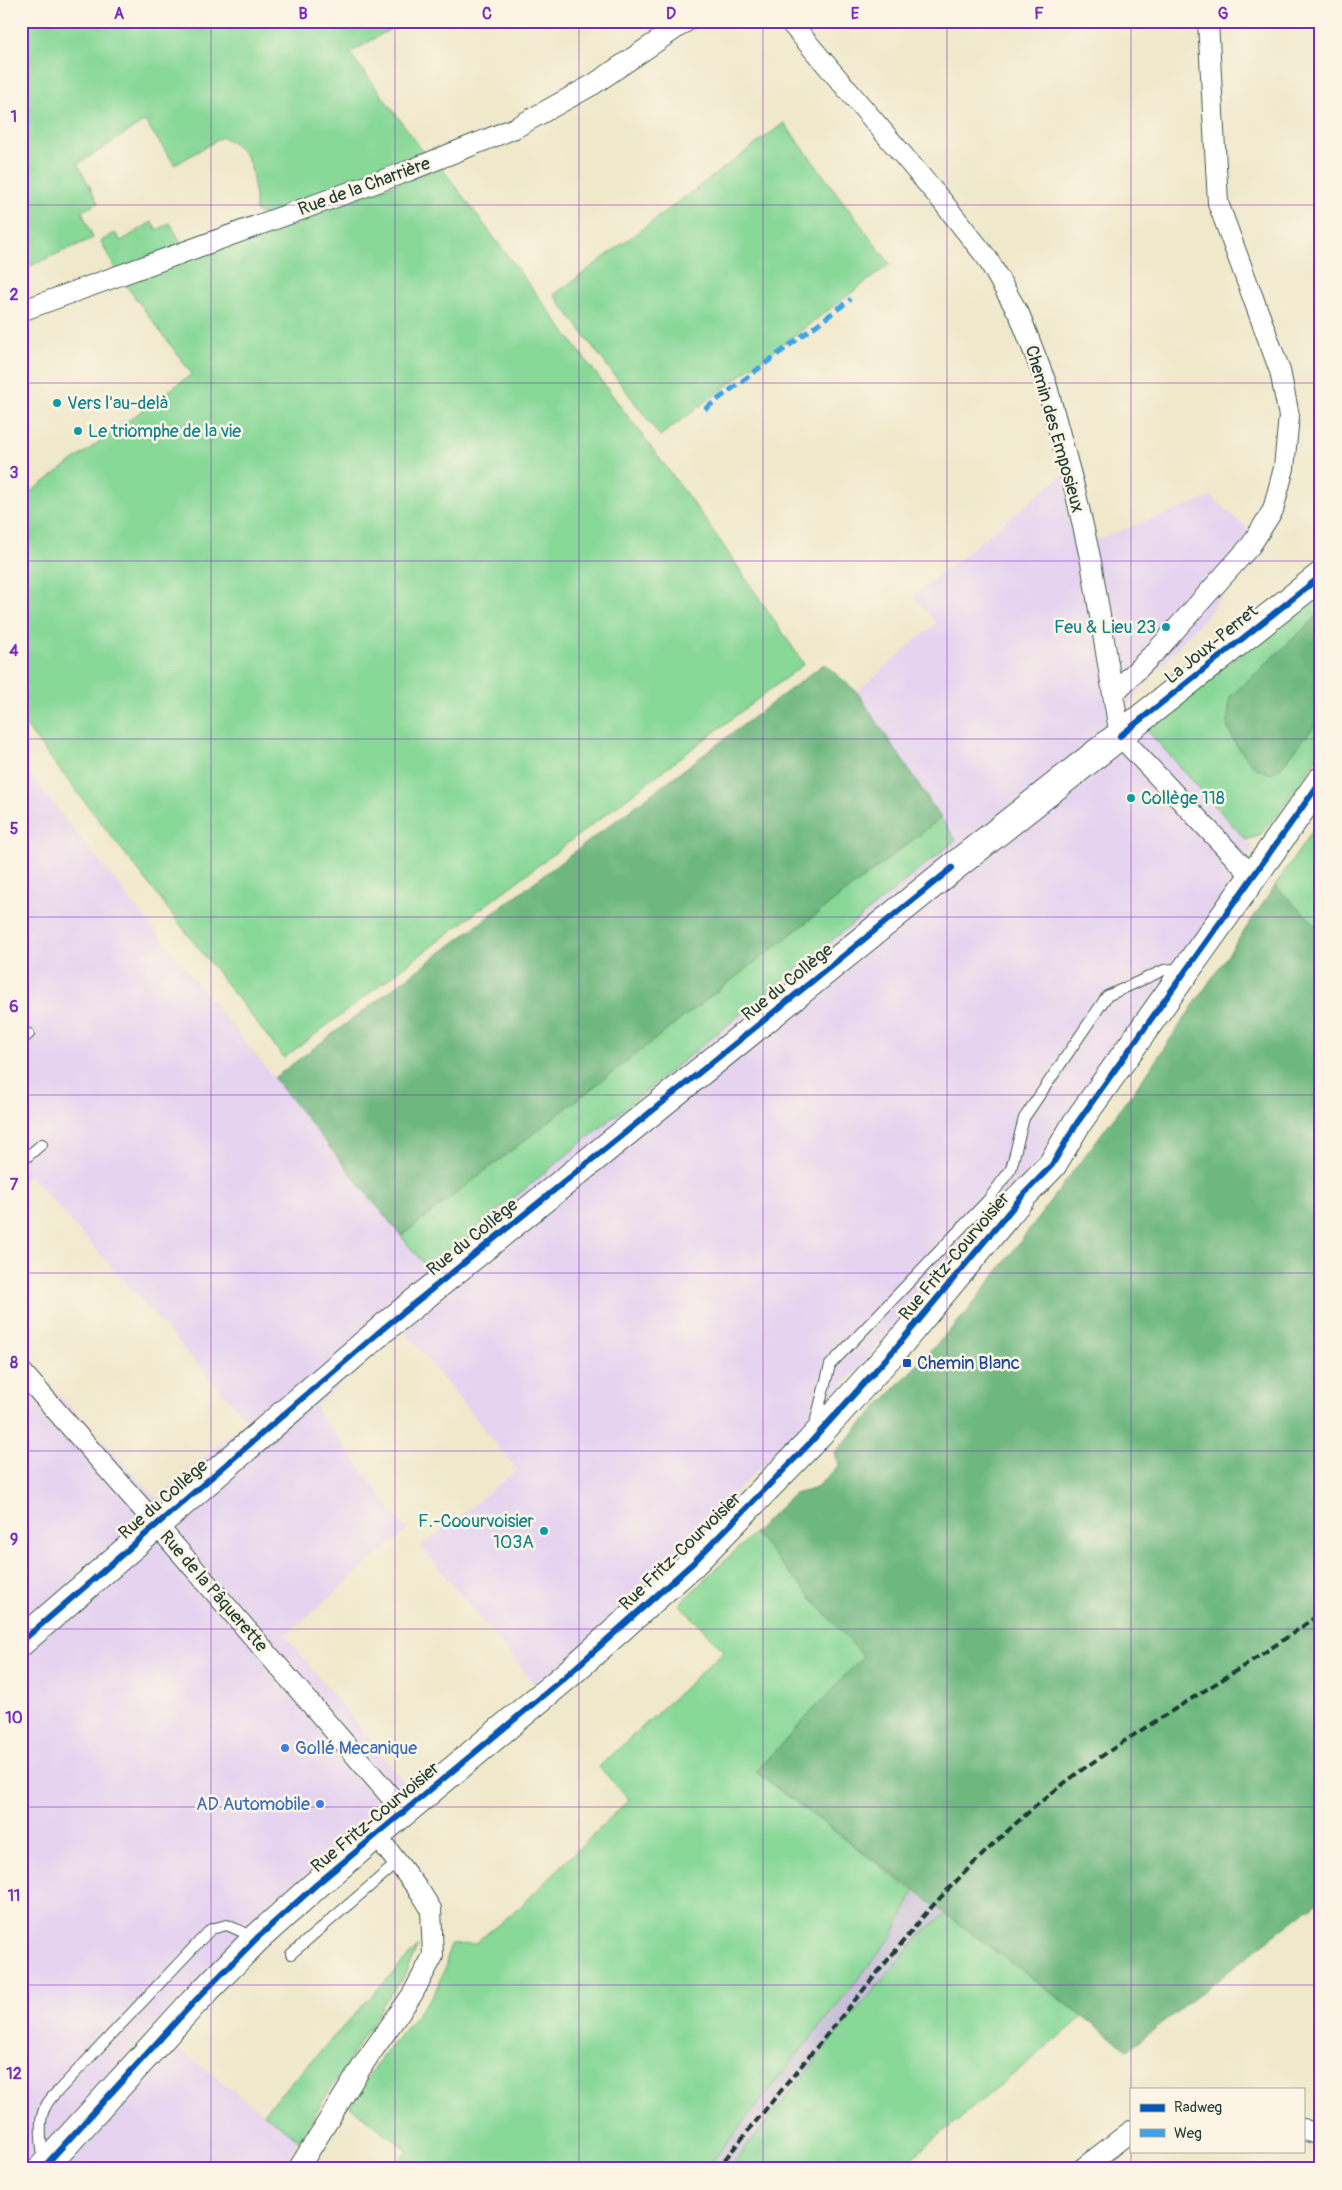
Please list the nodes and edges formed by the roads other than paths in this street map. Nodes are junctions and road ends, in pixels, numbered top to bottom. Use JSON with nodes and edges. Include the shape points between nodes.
{"nodes":[{"id":1,"x":687,"y":21,"type":"edge"},
{"id":2,"x":789,"y":21,"type":"edge"},
{"id":3,"x":1208,"y":21,"type":"edge"},
{"id":4,"x":21,"y":312,"type":"edge"},
{"id":5,"x":1321,"y":576,"type":"edge"},
{"id":6,"x":1114,"y":693,"type":"junction"},
{"id":7,"x":1120,"y":736,"type":"junction"},
{"id":8,"x":1321,"y":781,"type":"edge"},
{"id":9,"x":1253,"y":877,"type":"junction"},
{"id":10,"x":1190,"y":967,"type":"junction"},
{"id":11,"x":30,"y":1034,"type":"dead end"},
{"id":12,"x":21,"y":1041,"type":"edge"},
{"id":13,"x":42,"y":1144,"type":"dead end"},
{"id":14,"x":21,"y":1162,"type":"edge"},
{"id":15,"x":998,"y":1208,"type":"junction"},
{"id":16,"x":21,"y":1371,"type":"edge"},
{"id":17,"x":810,"y":1443,"type":"junction"},
{"id":18,"x":156,"y":1524,"type":"junction"},
{"id":19,"x":21,"y":1642,"type":"edge"},
{"id":20,"x":404,"y":1812,"type":"junction"},
{"id":21,"x":377,"y":1836,"type":"junction"},
{"id":22,"x":398,"y":1862,"type":"junction"},
{"id":23,"x":257,"y":1938,"type":"junction"},
{"id":24,"x":291,"y":1954,"type":"dead end"},
{"id":25,"x":1304,"y":2129,"type":"edge"},
{"id":26,"x":1130,"y":2132,"type":"edge"},
{"id":27,"x":1321,"y":2136,"type":"edge"},
{"id":28,"x":42,"y":2168,"type":"edge"},
{"id":29,"x":298,"y":2169,"type":"edge"},
{"id":30,"x":1082,"y":2169,"type":"edge"}],
"edges":[{"from":1,"to":4,"type":"street","name":"Rue de la Charrière","via":[[594,84],[515,128]]},
{"from":2,"to":6,"type":"street","name":"Chemin des Emposieux","via":[[987,258],[1020,316],[1046,383],[1062,441],[1091,562]]},
{"from":3,"to":6,"type":"street","via":[[1218,203],[1280,371],[1289,416],[1284,468],[1273,510],[1251,545]]},
{"from":5,"to":7,"type":"main road","name":"La Joux-Perret"},
{"from":6,"to":7,"type":"street","name":"Chemin des Emposieux"},
{"from":7,"to":9,"type":"street"},
{"from":7,"to":18,"type":"main road","name":"Rue du Collège","via":[[385,1327]]},
{"from":8,"to":9,"type":"main road"},
{"from":9,"to":10,"type":"main road","name":"Rue Fritz-Courvoisier"},
{"from":10,"to":15,"type":"main road","name":"Rue Fritz-Courvoisier","via":[[1077,1123],[1052,1165]]},
{"from":10,"to":15,"type":"lane","via":[[1164,970],[1107,996],[1024,1118]]},
{"from":11,"to":12,"type":"lane"},
{"from":13,"to":14,"type":"lane"},
{"from":15,"to":17,"type":"main road","name":"Rue Fritz-Courvoisier","via":[[916,1326]]},
{"from":15,"to":17,"type":"lane","via":[[830,1365]]},
{"from":16,"to":18,"type":"street","name":"Rue de la Pâquerette"},
{"from":17,"to":20,"type":"main road","name":"Rue Fritz-Courvoisier","via":[[693,1563],[557,1684]]},
{"from":18,"to":19,"type":"main road","name":"Rue du Collège"},
{"from":18,"to":20,"type":"street","name":"Rue de la Pâquerette"},
{"from":20,"to":21,"type":"main road","name":"Rue Fritz-Courvoisier"},
{"from":21,"to":22,"type":"street"},
{"from":21,"to":23,"type":"main road","name":"Rue Fritz-Courvoisier"},
{"from":22,"to":24,"type":"lane"},
{"from":22,"to":29,"type":"street","via":[[431,1909],[433,1956],[412,1995],[366,2060]]},
{"from":23,"to":28,"type":"main road","name":"Rue Fritz-Courvoisier"},
{"from":23,"to":28,"type":"lane","via":[[227,1925],[211,1929],[47,2100],[40,2118]]},
{"from":25,"to":27,"type":"street"},
{"from":26,"to":30,"type":"street"}]}
